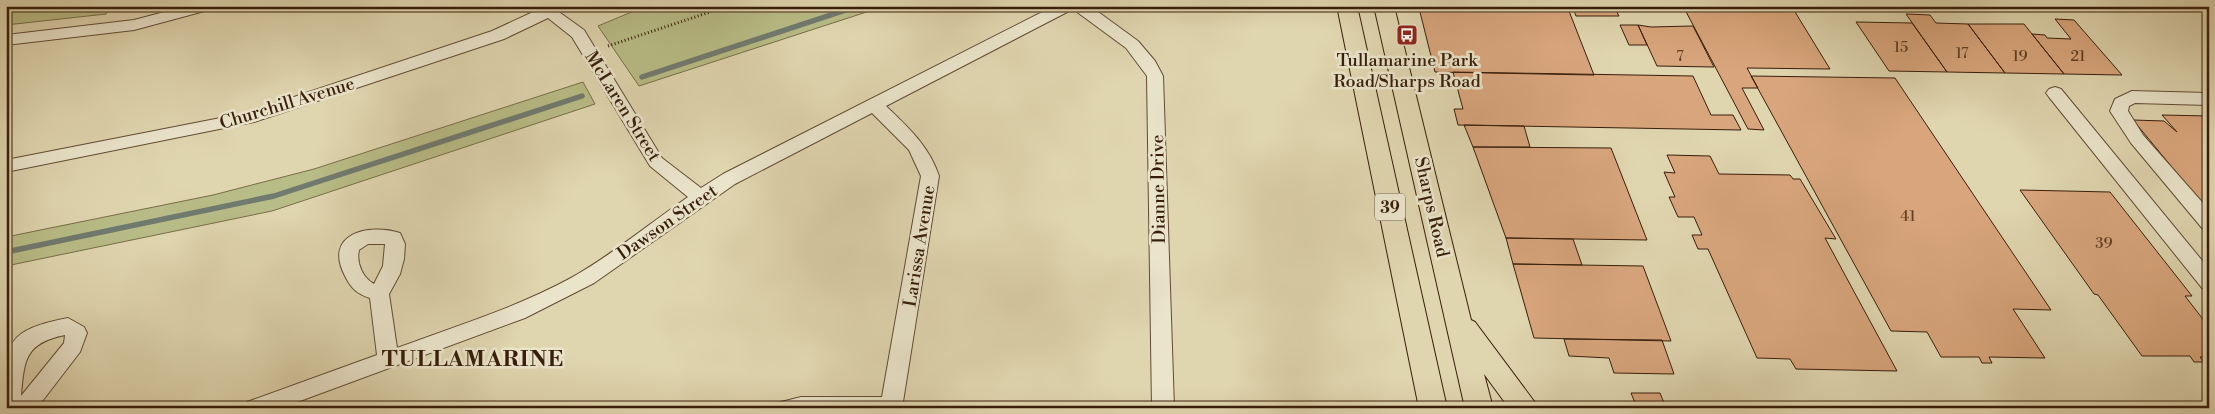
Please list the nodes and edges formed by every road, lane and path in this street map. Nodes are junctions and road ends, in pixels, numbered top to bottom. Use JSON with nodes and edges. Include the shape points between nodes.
{"nodes":[{"id":1,"x":206,"y":6,"type":"edge"},
{"id":2,"x":728,"y":6,"type":"edge"},
{"id":3,"x":1067,"y":6,"type":"edge"},
{"id":4,"x":1079,"y":6,"type":"edge"},
{"id":5,"x":1347,"y":6,"type":"edge"},
{"id":6,"x":1384,"y":6,"type":"edge"},
{"id":7,"x":554,"y":9,"type":"edge"},
{"id":8,"x":6,"y":40,"type":"edge"},
{"id":9,"x":608,"y":46,"type":"dead end"},
{"id":10,"x":2055,"y":93,"type":"dead end"},
{"id":11,"x":2209,"y":99,"type":"edge"},
{"id":12,"x":874,"y":106,"type":"junction"},
{"id":13,"x":6,"y":166,"type":"edge"},
{"id":14,"x":700,"y":197,"type":"junction"},
{"id":15,"x":2209,"y":223,"type":"edge"},
{"id":16,"x":2209,"y":283,"type":"edge"},
{"id":17,"x":379,"y":293,"type":"dead end"},
{"id":18,"x":1459,"y":320,"type":"junction"},
{"id":19,"x":388,"y":359,"type":"junction"},
{"id":20,"x":891,"y":407,"type":"edge"},
{"id":21,"x":9,"y":408,"type":"edge"},
{"id":22,"x":24,"y":408,"type":"edge"},
{"id":23,"x":255,"y":408,"type":"edge"},
{"id":24,"x":789,"y":408,"type":"edge"},
{"id":25,"x":1163,"y":408,"type":"edge"},
{"id":26,"x":1433,"y":408,"type":"edge"},
{"id":27,"x":1479,"y":408,"type":"edge"},
{"id":28,"x":1525,"y":408,"type":"edge"}],
"edges":[{"from":1,"to":8,"type":"street","via":[[134,25]]},
{"from":2,"to":9,"type":"path"},
{"from":3,"to":12,"type":"street","name":"Dawson Street"},
{"from":4,"to":25,"type":"street","name":"Dianne Drive","via":[[1140,50],[1155,76]]},
{"from":5,"to":26,"type":"main road","number":"39"},
{"from":6,"to":18,"type":"main road","name":"Sharps Road","number":"39"},
{"from":7,"to":13,"type":"street","name":"Churchill Avenue","via":[[498,35],[248,118]]},
{"from":7,"to":14,"type":"street","name":"McLaren Street","via":[[578,34],[656,162]]},
{"from":10,"to":16,"type":"street"},
{"from":11,"to":15,"type":"street","via":[[2132,97],[2121,104],[2119,111],[2137,139]]},
{"from":12,"to":14,"type":"street","name":"Dawson Street","via":[[729,179]]},
{"from":12,"to":20,"type":"street","name":"Larissa Avenue","via":[[915,144],[926,160],[930,176]]},
{"from":14,"to":19,"type":"street","name":"Dawson Street","via":[[587,278],[557,295]]},
{"from":17,"to":19,"type":"street"},
{"from":18,"to":27,"type":"main road","name":"Sharps Road","number":"39"},
{"from":18,"to":28,"type":"main road"},
{"from":19,"to":23,"type":"street","name":"Dawson Street"},
{"from":20,"to":24,"type":"street"},
{"from":21,"to":22,"type":"street","via":[[15,356],[27,340],[49,329],[68,326],[77,333],[73,346]]}]}
